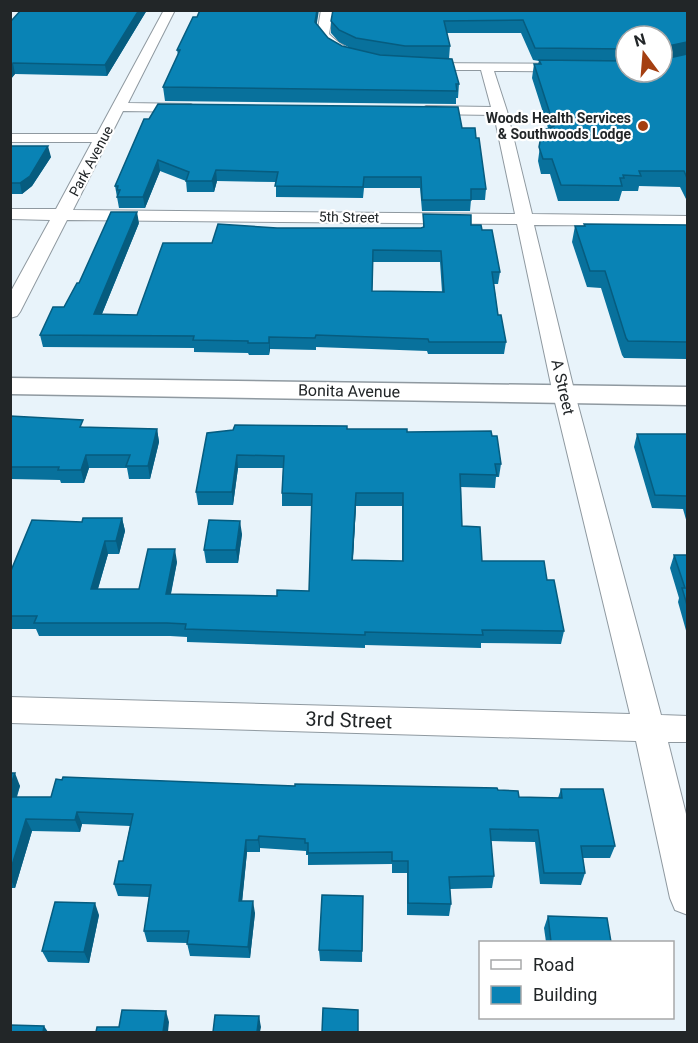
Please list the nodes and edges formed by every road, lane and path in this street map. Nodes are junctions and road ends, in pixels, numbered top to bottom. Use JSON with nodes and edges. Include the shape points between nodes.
{"nodes":[{"id":1,"x":170,"y":10,"type":"edge"},
{"id":2,"x":327,"y":10,"type":"edge"},
{"id":3,"x":363,"y":58,"type":"edge"},
{"id":4,"x":404,"y":65,"type":"edge"},
{"id":5,"x":487,"y":68,"type":"junction"},
{"id":6,"x":614,"y":69,"type":"edge"},
{"id":7,"x":119,"y":107,"type":"junction"},
{"id":8,"x":209,"y":108,"type":"edge"},
{"id":9,"x":409,"y":110,"type":"edge"},
{"id":10,"x":500,"y":111,"type":"junction"},
{"id":11,"x":10,"y":138,"type":"edge"},
{"id":12,"x":102,"y":138,"type":"junction"},
{"id":13,"x":10,"y":214,"type":"edge"},
{"id":14,"x":63,"y":215,"type":"junction"},
{"id":15,"x":525,"y":219,"type":"junction"},
{"id":16,"x":687,"y":221,"type":"edge"},
{"id":17,"x":10,"y":312,"type":"edge"},
{"id":18,"x":10,"y":386,"type":"edge"},
{"id":19,"x":564,"y":394,"type":"junction"},
{"id":20,"x":687,"y":396,"type":"edge"},
{"id":21,"x":10,"y":710,"type":"edge"},
{"id":22,"x":649,"y":728,"type":"junction"},
{"id":23,"x":687,"y":729,"type":"edge"},
{"id":24,"x":687,"y":898,"type":"edge"}],
"edges":[{"from":1,"to":7,"type":"street","name":"Park Avenue"},
{"from":2,"to":3,"type":"street","via":[[322,35],[334,47]]},
{"from":4,"to":5,"type":"street"},
{"from":5,"to":6,"type":"street"},
{"from":5,"to":10,"type":"street","name":"A Street"},
{"from":7,"to":8,"type":"street"},
{"from":7,"to":12,"type":"street","name":"Park Avenue"},
{"from":9,"to":10,"type":"street"},
{"from":10,"to":15,"type":"street","name":"A Street"},
{"from":11,"to":12,"type":"street"},
{"from":12,"to":14,"type":"street","name":"Park Avenue"},
{"from":13,"to":14,"type":"street","name":"5th Street"},
{"from":14,"to":15,"type":"street","name":"5th Street"},
{"from":14,"to":17,"type":"street","name":"Park Avenue"},
{"from":15,"to":16,"type":"street","name":"5th Street"},
{"from":15,"to":19,"type":"street","name":"A Street"},
{"from":18,"to":19,"type":"main road","name":"Bonita Avenue"},
{"from":19,"to":20,"type":"main road","name":"Bonita Avenue"},
{"from":19,"to":22,"type":"street","name":"A Street"},
{"from":21,"to":22,"type":"street","name":"3rd Street"},
{"from":22,"to":23,"type":"street","name":"3rd Street"},
{"from":22,"to":24,"type":"street","name":"A Street"}]}
